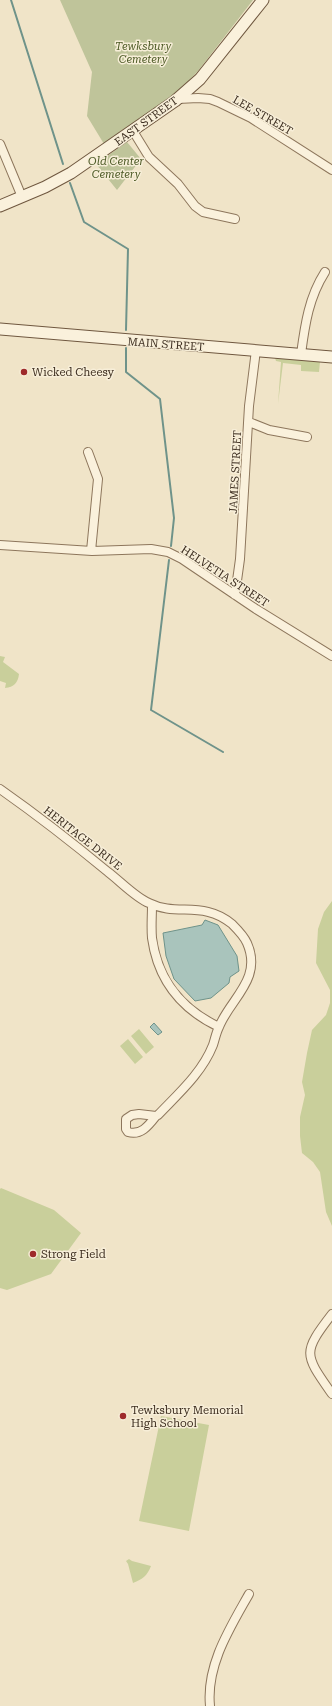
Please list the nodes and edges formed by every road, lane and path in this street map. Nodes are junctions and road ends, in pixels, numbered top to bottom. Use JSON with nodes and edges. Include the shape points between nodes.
{"nodes":[{"id":1,"x":263,"y":0,"type":"edge"},
{"id":2,"x":178,"y":99,"type":"junction"},
{"id":3,"x":133,"y":131,"type":"junction"},
{"id":4,"x":0,"y":144,"type":"edge"},
{"id":5,"x":332,"y":170,"type":"edge"},
{"id":6,"x":22,"y":197,"type":"junction"},
{"id":7,"x":0,"y":206,"type":"edge"},
{"id":8,"x":235,"y":220,"type":"dead end"},
{"id":9,"x":325,"y":272,"type":"dead end"},
{"id":10,"x":0,"y":331,"type":"edge"},
{"id":11,"x":256,"y":350,"type":"junction"},
{"id":12,"x":302,"y":354,"type":"junction"},
{"id":13,"x":332,"y":357,"type":"edge"},
{"id":14,"x":249,"y":422,"type":"junction"},
{"id":15,"x":307,"y":437,"type":"dead end"},
{"id":16,"x":88,"y":452,"type":"dead end"},
{"id":17,"x":0,"y":545,"type":"edge"},
{"id":18,"x":91,"y":550,"type":"junction"},
{"id":19,"x":235,"y":595,"type":"junction"},
{"id":20,"x":332,"y":656,"type":"edge"},
{"id":21,"x":0,"y":789,"type":"edge"},
{"id":22,"x":152,"y":905,"type":"junction"},
{"id":23,"x":218,"y":1027,"type":"junction"},
{"id":24,"x":158,"y":1115,"type":"dead end"},
{"id":25,"x":332,"y":1314,"type":"edge"},
{"id":26,"x":332,"y":1394,"type":"edge"},
{"id":27,"x":249,"y":1594,"type":"dead end"},
{"id":28,"x":210,"y":1706,"type":"edge"}],
"edges":[{"from":1,"to":2,"type":"main road","name":"EAST STREET","via":[[200,79]]},
{"from":2,"to":3,"type":"main road","name":"EAST STREET"},
{"from":2,"to":5,"type":"street","name":"LEE STREET","via":[[198,98],[218,102],[251,118]]},
{"from":3,"to":6,"type":"main road","name":"EAST STREET","via":[[66,176]]},
{"from":3,"to":8,"type":"street","via":[[148,157],[178,184],[195,206],[203,212]]},
{"from":4,"to":6,"type":"street"},
{"from":6,"to":7,"type":"main road","name":"EAST STREET"},
{"from":9,"to":12,"type":"street","via":[[309,306]]},
{"from":10,"to":11,"type":"main road","name":"MAIN STREET"},
{"from":11,"to":12,"type":"main road","name":"MAIN STREET"},
{"from":11,"to":14,"type":"street","name":"JAMES STREET"},
{"from":12,"to":13,"type":"main road","name":"MAIN STREET"},
{"from":14,"to":15,"type":"street","via":[[268,430]]},
{"from":14,"to":19,"type":"street","name":"JAMES STREET","via":[[240,559]]},
{"from":16,"to":18,"type":"street","via":[[98,479]]},
{"from":17,"to":18,"type":"street","name":"HELVETIA STREET"},
{"from":18,"to":19,"type":"street","name":"HELVETIA STREET","via":[[163,551],[182,559]]},
{"from":19,"to":20,"type":"street","name":"HELVETIA STREET"},
{"from":21,"to":22,"type":"street","name":"HERITAGE DRIVE"},
{"from":22,"to":23,"type":"street","via":[[154,949],[166,982],[191,1011]]},
{"from":22,"to":23,"type":"street","name":"HERITAGE DRIVE","via":[[213,912],[224,917],[247,943],[250,957],[248,978]]},
{"from":23,"to":24,"type":"street","name":"HERITAGE DRIVE","via":[[213,1045],[201,1068]]},
{"from":25,"to":26,"type":"street","via":[[314,1338],[310,1348],[312,1364]]},
{"from":27,"to":28,"type":"street","via":[[216,1660],[210,1684]]}]}
